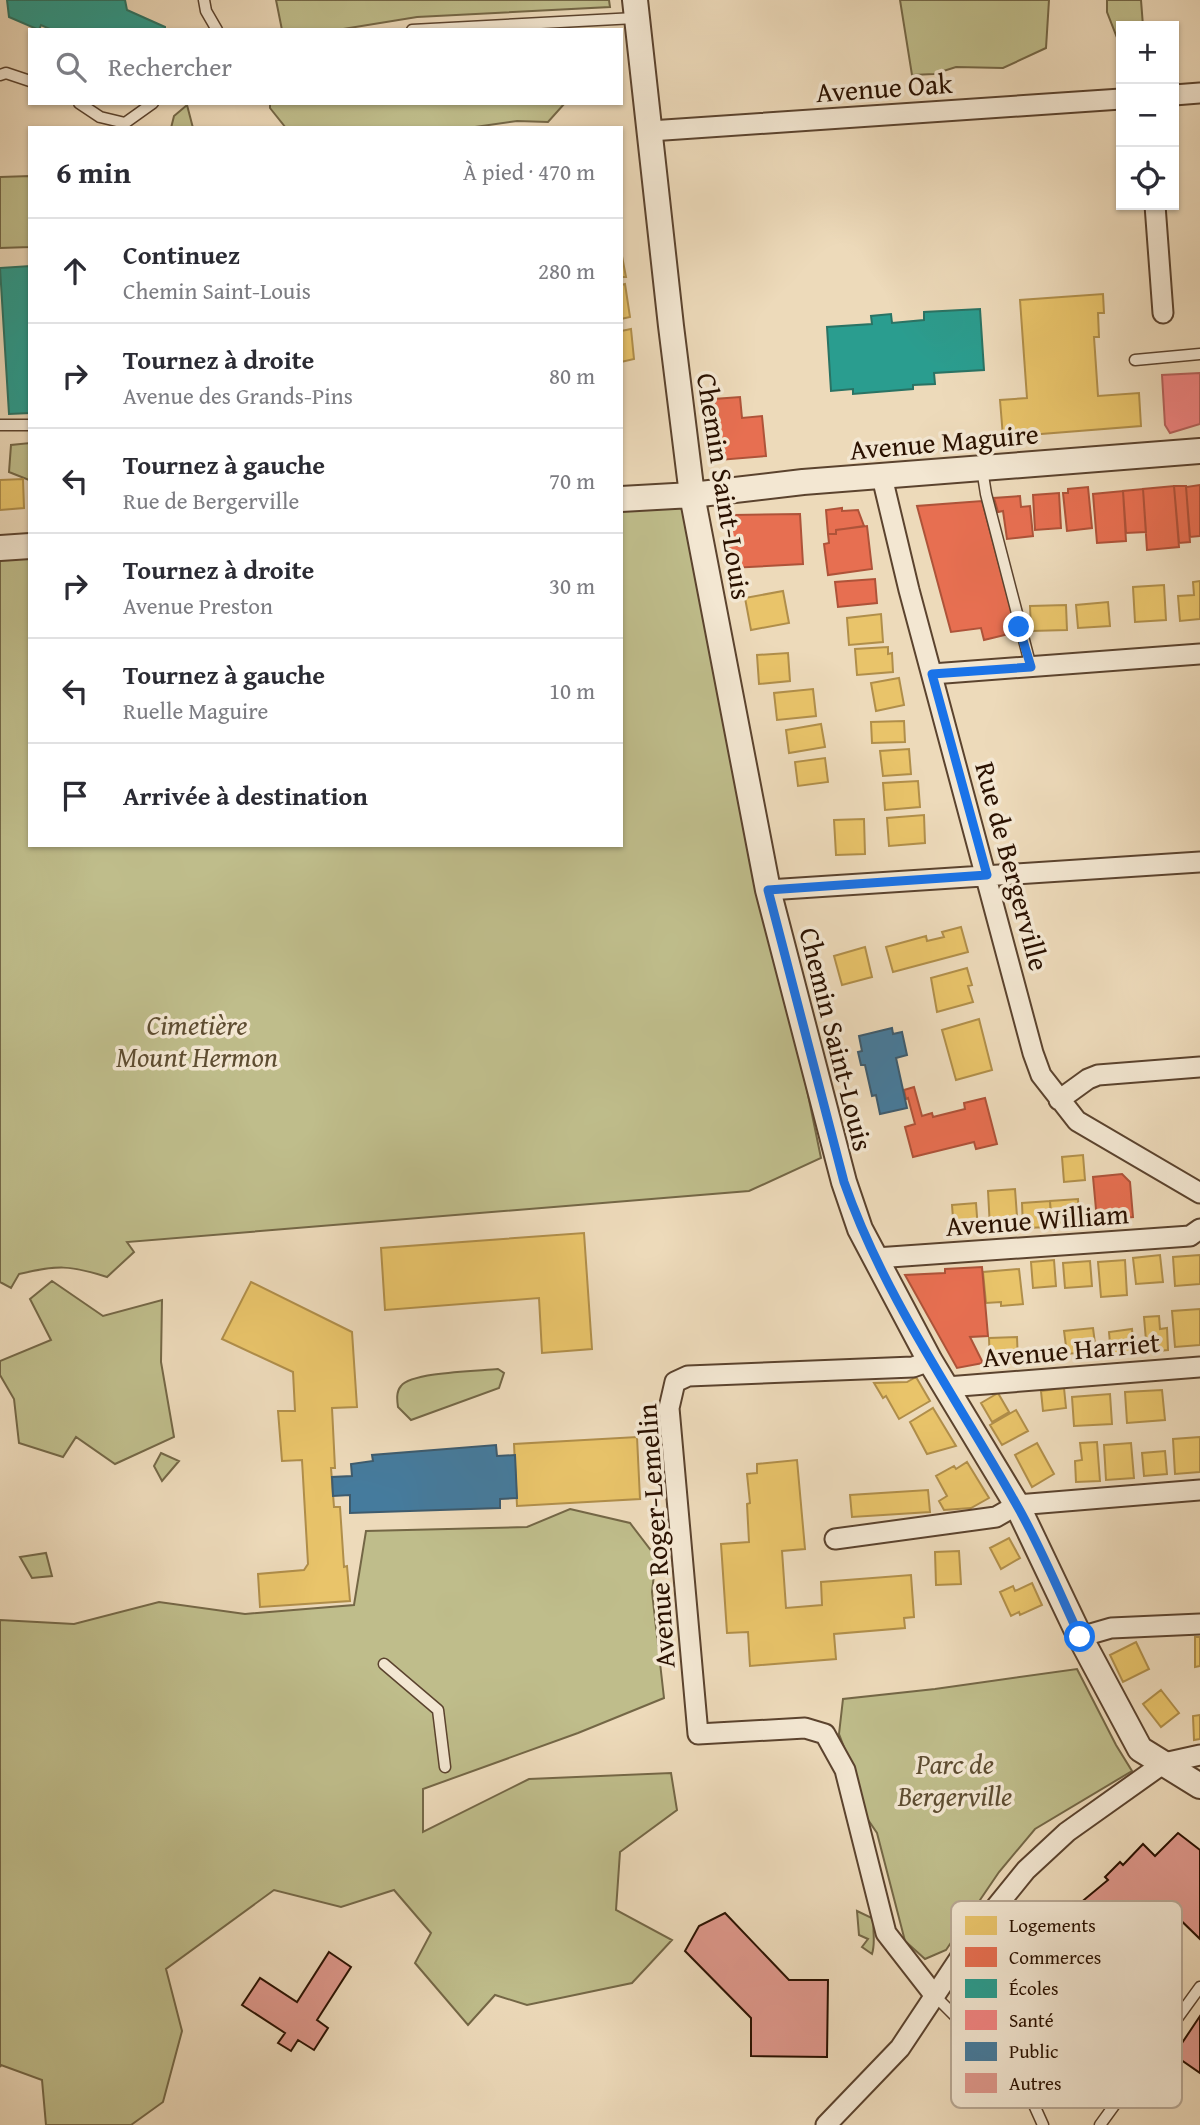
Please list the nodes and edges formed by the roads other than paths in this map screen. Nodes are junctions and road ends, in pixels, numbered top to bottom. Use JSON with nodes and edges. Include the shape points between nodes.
{"nodes":[{"id":1,"x":204,"y":0,"type":"edge"},
{"id":2,"x":636,"y":9,"type":"edge"},
{"id":3,"x":216,"y":28,"type":"edge"},
{"id":4,"x":433,"y":28,"type":"edge"},
{"id":5,"x":0,"y":75,"type":"edge"},
{"id":6,"x":28,"y":79,"type":"edge"},
{"id":7,"x":1200,"y":93,"type":"edge"},
{"id":8,"x":1179,"y":95,"type":"edge"},
{"id":9,"x":1116,"y":99,"type":"edge"},
{"id":10,"x":82,"y":105,"type":"edge"},
{"id":11,"x":151,"y":105,"type":"edge"},
{"id":12,"x":125,"y":126,"type":"edge"},
{"id":13,"x":650,"y":131,"type":"junction"},
{"id":14,"x":1155,"y":210,"type":"edge"},
{"id":15,"x":1163,"y":313,"type":"dead end"},
{"id":16,"x":1200,"y":354,"type":"edge"},
{"id":17,"x":1135,"y":360,"type":"dead end"},
{"id":18,"x":0,"y":425,"type":"edge"},
{"id":19,"x":28,"y":425,"type":"edge"},
{"id":20,"x":1200,"y":451,"type":"edge"},
{"id":21,"x":982,"y":468,"type":"junction"},
{"id":22,"x":882,"y":477,"type":"junction"},
{"id":23,"x":692,"y":495,"type":"junction"},
{"id":24,"x":623,"y":499,"type":"edge"},
{"id":25,"x":28,"y":546,"type":"edge"},
{"id":26,"x":0,"y":548,"type":"edge"},
{"id":27,"x":1200,"y":654,"type":"edge"},
{"id":28,"x":1031,"y":667,"type":"junction"},
{"id":29,"x":932,"y":674,"type":"junction"},
{"id":30,"x":1200,"y":862,"type":"edge"},
{"id":31,"x":987,"y":875,"type":"junction"},
{"id":32,"x":768,"y":890,"type":"junction"},
{"id":33,"x":1200,"y":1067,"type":"edge"},
{"id":34,"x":1059,"y":1100,"type":"junction"},
{"id":35,"x":1200,"y":1192,"type":"edge"},
{"id":36,"x":1200,"y":1229,"type":"edge"},
{"id":37,"x":876,"y":1258,"type":"junction"},
{"id":38,"x":930,"y":1360,"type":"junction"},
{"id":39,"x":1200,"y":1367,"type":"edge"},
{"id":40,"x":947,"y":1387,"type":"junction"},
{"id":41,"x":1200,"y":1490,"type":"edge"},
{"id":42,"x":1017,"y":1504,"type":"junction"},
{"id":43,"x":835,"y":1539,"type":"dead end"},
{"id":44,"x":1200,"y":1624,"type":"edge"},
{"id":45,"x":1080,"y":1637,"type":"junction"},
{"id":46,"x":384,"y":1664,"type":"dead end"},
{"id":47,"x":1200,"y":1755,"type":"edge"},
{"id":48,"x":1164,"y":1763,"type":"junction"},
{"id":49,"x":445,"y":1767,"type":"dead end"},
{"id":50,"x":1200,"y":1786,"type":"edge"},
{"id":51,"x":1001,"y":1901,"type":"edge"},
{"id":52,"x":951,"y":1972,"type":"edge"},
{"id":53,"x":1200,"y":1986,"type":"edge"},
{"id":54,"x":935,"y":1996,"type":"junction"},
{"id":55,"x":1182,"y":2011,"type":"edge"},
{"id":56,"x":951,"y":2012,"type":"edge"},
{"id":57,"x":1035,"y":2108,"type":"edge"},
{"id":58,"x":1112,"y":2108,"type":"edge"},
{"id":59,"x":826,"y":2125,"type":"edge"},
{"id":60,"x":1043,"y":2125,"type":"edge"},
{"id":61,"x":1100,"y":2125,"type":"edge"}],
"edges":[{"from":1,"to":3,"type":"lane"},
{"from":2,"to":4,"type":"lane"},
{"from":2,"to":13,"type":"street","name":"Chemin Saint-Louis"},
{"from":5,"to":6,"type":"lane"},
{"from":7,"to":8,"type":"street"},
{"from":9,"to":13,"type":"street","name":"Avenue Oak"},
{"from":10,"to":12,"type":"lane"},
{"from":11,"to":12,"type":"lane"},
{"from":13,"to":23,"type":"street","name":"Chemin Saint-Louis"},
{"from":14,"to":15,"type":"street"},
{"from":16,"to":17,"type":"lane"},
{"from":18,"to":19,"type":"lane"},
{"from":20,"to":21,"type":"street","name":"Avenue Maguire"},
{"from":21,"to":22,"type":"street","name":"Avenue Maguire"},
{"from":21,"to":28,"type":"lane"},
{"from":22,"to":23,"type":"street","name":"Avenue Maguire"},
{"from":22,"to":29,"type":"street","name":"Rue de Bergerville"},
{"from":23,"to":24,"type":"street","name":"Avenue Maguire"},
{"from":23,"to":32,"type":"street","name":"Chemin Saint-Louis"},
{"from":25,"to":26,"type":"street"},
{"from":27,"to":28,"type":"street"},
{"from":28,"to":29,"type":"street"},
{"from":29,"to":31,"type":"street","name":"Rue de Bergerville"},
{"from":30,"to":31,"type":"street"},
{"from":31,"to":32,"type":"street"},
{"from":31,"to":34,"type":"street","name":"Rue de Bergerville","via":[[1033,1054]]},
{"from":32,"to":37,"type":"street","name":"Chemin Saint-Louis","via":[[844,1182]]},
{"from":33,"to":34,"type":"street","via":[[1098,1075]]},
{"from":34,"to":35,"type":"street","name":"Rue de Bergerville","via":[[1077,1121]]},
{"from":36,"to":37,"type":"street","name":"Avenue William","via":[[1189,1236]]},
{"from":37,"to":38,"type":"street","name":"Chemin Saint-Louis"},
{"from":38,"to":40,"type":"street","name":"Chemin Saint-Louis"},
{"from":38,"to":54,"type":"street","name":"Avenue Roger-Lemelin","via":[[913,1367],[688,1376],[675,1382],[669,1408],[698,1734],[805,1728],[825,1734],[845,1770],[886,1934]]},
{"from":39,"to":40,"type":"street","name":"Avenue Harriet"},
{"from":40,"to":42,"type":"street","name":"Chemin Saint-Louis"},
{"from":41,"to":42,"type":"street"},
{"from":42,"to":43,"type":"street","via":[[996,1517]]},
{"from":42,"to":45,"type":"street","name":"Chemin Saint-Louis"},
{"from":44,"to":45,"type":"street","via":[[1111,1628]]},
{"from":45,"to":48,"type":"street","name":"Chemin Saint-Louis","via":[[1140,1749]]},
{"from":46,"to":49,"type":"lane","via":[[438,1710]]},
{"from":47,"to":48,"type":"street"},
{"from":48,"to":50,"type":"street","name":"Chemin Saint-Louis"},
{"from":48,"to":51,"type":"street","via":[[1067,1832],[1026,1870]]},
{"from":52,"to":54,"type":"street"},
{"from":53,"to":55,"type":"lane"},
{"from":54,"to":56,"type":"lane"},
{"from":54,"to":59,"type":"street","via":[[900,2048]]},
{"from":57,"to":60,"type":"lane"},
{"from":58,"to":61,"type":"lane"}]}
